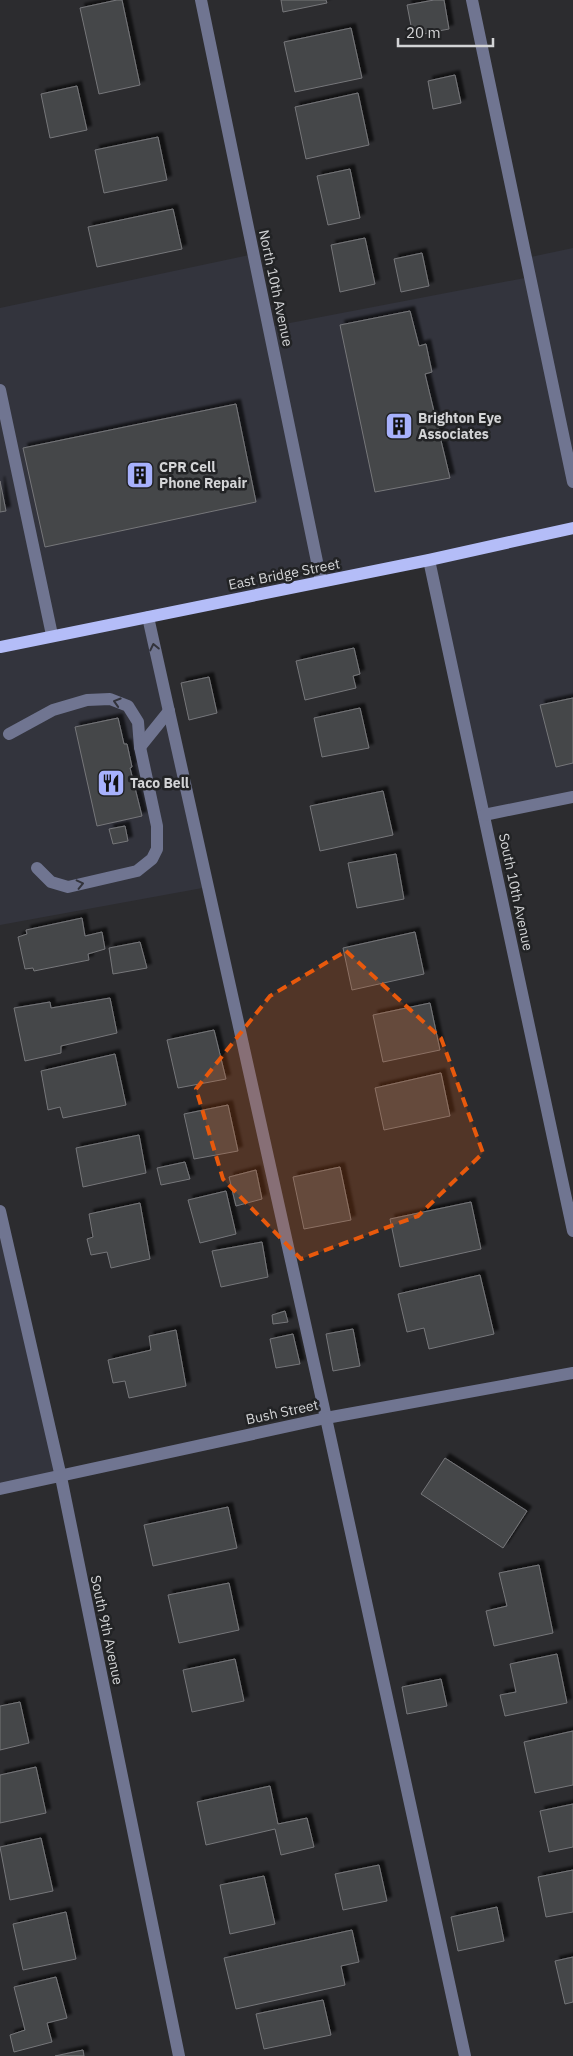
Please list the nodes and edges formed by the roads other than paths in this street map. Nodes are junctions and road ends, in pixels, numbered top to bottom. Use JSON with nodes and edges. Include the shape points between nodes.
{"nodes":[{"id":1,"x":201,"y":0,"type":"edge"},
{"id":2,"x":472,"y":0,"type":"edge"},
{"id":3,"x":0,"y":390,"type":"edge"},
{"id":4,"x":573,"y":482,"type":"edge"},
{"id":5,"x":573,"y":528,"type":"edge"},
{"id":6,"x":429,"y":560,"type":"junction"},
{"id":7,"x":321,"y":581,"type":"junction"},
{"id":8,"x":148,"y":616,"type":"junction"},
{"id":9,"x":52,"y":635,"type":"junction"},
{"id":10,"x":0,"y":647,"type":"edge"},
{"id":11,"x":169,"y":711,"type":"junction"},
{"id":12,"x":9,"y":734,"type":"dead end"},
{"id":13,"x":140,"y":747,"type":"junction"},
{"id":14,"x":573,"y":797,"type":"edge"},
{"id":15,"x":484,"y":815,"type":"junction"},
{"id":16,"x":37,"y":868,"type":"dead end"},
{"id":17,"x":0,"y":1211,"type":"edge"},
{"id":18,"x":573,"y":1231,"type":"edge"},
{"id":19,"x":573,"y":1373,"type":"edge"},
{"id":20,"x":326,"y":1418,"type":"junction"},
{"id":21,"x":60,"y":1477,"type":"junction"},
{"id":22,"x":0,"y":1489,"type":"edge"},
{"id":23,"x":179,"y":2056,"type":"edge"},
{"id":24,"x":465,"y":2056,"type":"edge"}],
"edges":[{"from":1,"to":7,"type":"street","name":"North 10th Avenue"},
{"from":2,"to":4,"type":"street"},
{"from":3,"to":9,"type":"street"},
{"from":5,"to":6,"type":"main road","name":"East Bridge Street"},
{"from":6,"to":7,"type":"main road","name":"East Bridge Street"},
{"from":6,"to":15,"type":"street","name":"South 10th Avenue"},
{"from":7,"to":8,"type":"main road","name":"East Bridge Street"},
{"from":8,"to":9,"type":"main road","name":"East Bridge Street"},
{"from":11,"to":8,"type":"street","one_way":true},
{"from":9,"to":10,"type":"main road","name":"East Bridge Street"},
{"from":11,"to":13,"type":"street"},
{"from":11,"to":20,"type":"street"},
{"from":13,"to":12,"type":"street","one_way":true,"via":[[138,722],[128,706],[110,699],[87,700],[53,710]]},
{"from":16,"to":13,"type":"street","one_way":true,"via":[[52,882],[68,887],[137,871],[152,859],[157,850],[157,826]]},
{"from":14,"to":15,"type":"street"},
{"from":15,"to":18,"type":"street","name":"South 10th Avenue"},
{"from":17,"to":21,"type":"street","name":"South 9th Avenue"},
{"from":19,"to":20,"type":"street","name":"Bush Street"},
{"from":20,"to":21,"type":"street","name":"Bush Street"},
{"from":20,"to":24,"type":"street"},
{"from":21,"to":22,"type":"street","name":"Bush Street"},
{"from":21,"to":23,"type":"street","name":"South 9th Avenue"}]}
